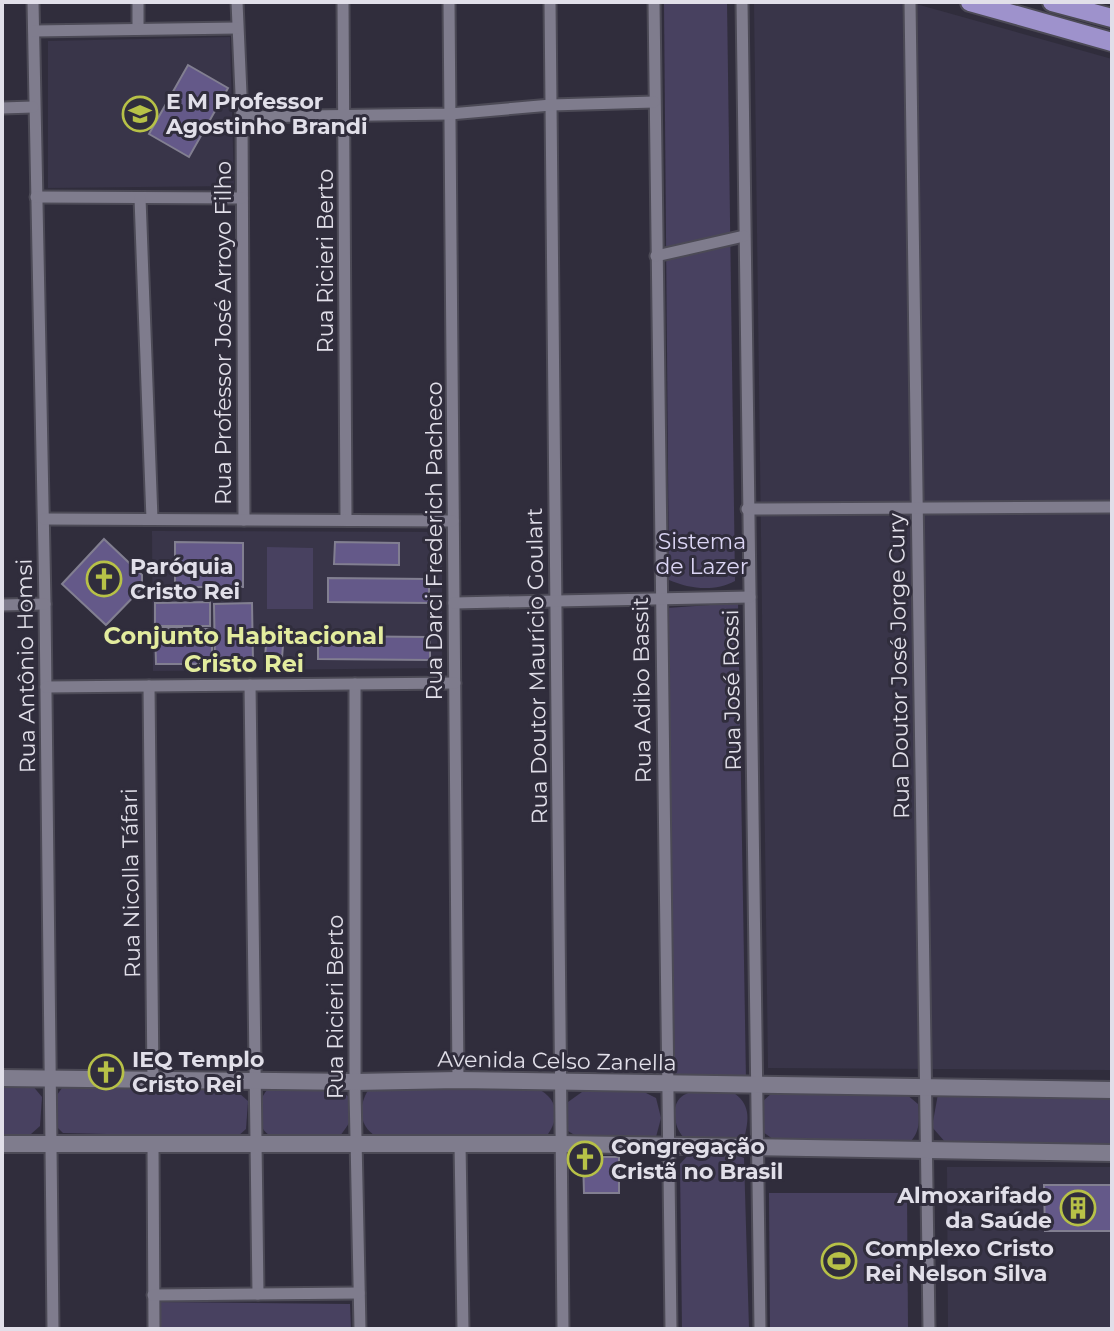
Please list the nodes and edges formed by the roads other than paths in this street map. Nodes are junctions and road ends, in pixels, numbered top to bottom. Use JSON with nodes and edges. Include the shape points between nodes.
{"nodes":[{"id":1,"x":33,"y":2,"type":"edge"},
{"id":2,"x":138,"y":2,"type":"edge"},
{"id":3,"x":237,"y":2,"type":"edge"},
{"id":4,"x":343,"y":2,"type":"edge"},
{"id":5,"x":449,"y":2,"type":"edge"},
{"id":6,"x":550,"y":2,"type":"edge"},
{"id":7,"x":654,"y":2,"type":"edge"},
{"id":8,"x":742,"y":2,"type":"edge"},
{"id":9,"x":910,"y":2,"type":"edge"},
{"id":10,"x":970,"y":2,"type":"edge"},
{"id":11,"x":1052,"y":2,"type":"edge"},
{"id":12,"x":1112,"y":18,"type":"edge"},
{"id":13,"x":237,"y":28,"type":"junction"},
{"id":14,"x":138,"y":29,"type":"junction"},
{"id":15,"x":34,"y":31,"type":"junction"},
{"id":16,"x":1112,"y":42,"type":"edge"},
{"id":17,"x":654,"y":102,"type":"junction"},
{"id":18,"x":551,"y":105,"type":"junction"},
{"id":19,"x":33,"y":107,"type":"junction"},
{"id":20,"x":2,"y":108,"type":"edge"},
{"id":21,"x":450,"y":114,"type":"junction"},
{"id":22,"x":344,"y":116,"type":"junction"},
{"id":23,"x":242,"y":117,"type":"junction"},
{"id":24,"x":36,"y":197,"type":"junction"},
{"id":25,"x":140,"y":198,"type":"junction"},
{"id":26,"x":242,"y":198,"type":"junction"},
{"id":27,"x":744,"y":236,"type":"junction"},
{"id":28,"x":656,"y":256,"type":"junction"},
{"id":29,"x":1112,"y":507,"type":"edge"},
{"id":30,"x":747,"y":509,"type":"junction"},
{"id":31,"x":917,"y":509,"type":"junction"},
{"id":32,"x":44,"y":519,"type":"junction"},
{"id":33,"x":152,"y":519,"type":"junction"},
{"id":34,"x":244,"y":520,"type":"junction"},
{"id":35,"x":346,"y":520,"type":"junction"},
{"id":36,"x":453,"y":521,"type":"junction"},
{"id":37,"x":750,"y":597,"type":"junction"},
{"id":38,"x":556,"y":601,"type":"junction"},
{"id":39,"x":661,"y":601,"type":"junction"},
{"id":40,"x":454,"y":603,"type":"junction"},
{"id":41,"x":45,"y":604,"type":"junction"},
{"id":42,"x":2,"y":605,"type":"edge"},
{"id":43,"x":455,"y":683,"type":"junction"},
{"id":44,"x":355,"y":684,"type":"junction"},
{"id":45,"x":250,"y":685,"type":"junction"},
{"id":46,"x":149,"y":686,"type":"junction"},
{"id":47,"x":46,"y":687,"type":"junction"},
{"id":48,"x":2,"y":1078,"type":"edge"},
{"id":49,"x":49,"y":1080,"type":"junction"},
{"id":50,"x":153,"y":1080,"type":"junction"},
{"id":51,"x":458,"y":1080,"type":"junction"},
{"id":52,"x":255,"y":1081,"type":"junction"},
{"id":53,"x":561,"y":1081,"type":"junction"},
{"id":54,"x":355,"y":1082,"type":"junction"},
{"id":55,"x":668,"y":1085,"type":"junction"},
{"id":56,"x":757,"y":1087,"type":"junction"},
{"id":57,"x":925,"y":1088,"type":"junction"},
{"id":58,"x":1112,"y":1090,"type":"edge"},
{"id":59,"x":50,"y":1143,"type":"junction"},
{"id":60,"x":2,"y":1144,"type":"edge"},
{"id":61,"x":153,"y":1144,"type":"junction"},
{"id":62,"x":460,"y":1144,"type":"junction"},
{"id":63,"x":562,"y":1144,"type":"junction"},
{"id":64,"x":256,"y":1145,"type":"junction"},
{"id":65,"x":667,"y":1145,"type":"junction"},
{"id":66,"x":356,"y":1146,"type":"junction"},
{"id":67,"x":758,"y":1146,"type":"junction"},
{"id":68,"x":926,"y":1152,"type":"junction"},
{"id":69,"x":1112,"y":1153,"type":"edge"},
{"id":70,"x":359,"y":1293,"type":"junction"},
{"id":71,"x":258,"y":1294,"type":"junction"},
{"id":72,"x":153,"y":1295,"type":"junction"},
{"id":73,"x":53,"y":1329,"type":"edge"},
{"id":74,"x":154,"y":1329,"type":"edge"},
{"id":75,"x":360,"y":1329,"type":"edge"},
{"id":76,"x":463,"y":1329,"type":"edge"},
{"id":77,"x":563,"y":1329,"type":"edge"},
{"id":78,"x":671,"y":1329,"type":"edge"},
{"id":79,"x":760,"y":1329,"type":"edge"},
{"id":80,"x":929,"y":1329,"type":"edge"}],
"edges":[{"from":1,"to":15,"type":"street","name":"Rua Antônio Homsi"},
{"from":2,"to":14,"type":"street"},
{"from":3,"to":13,"type":"street","name":"Rua Professor José Arroyo Filho"},
{"from":4,"to":22,"type":"street","name":"Rua Ricieri Berto"},
{"from":5,"to":21,"type":"street","name":"Rua Darci Frederich Pacheco"},
{"from":6,"to":18,"type":"street","name":"Rua Doutor Maurício Goulart"},
{"from":7,"to":17,"type":"street","name":"Rua Adibo Bassit"},
{"from":8,"to":27,"type":"street","name":"Rua José Rossi"},
{"from":9,"to":31,"type":"street","name":"Rua Doutor José Jorge Cury"},
{"from":10,"to":16,"type":"main road"},
{"from":11,"to":12,"type":"main road"},
{"from":13,"to":14,"type":"street"},
{"from":13,"to":23,"type":"street","name":"Rua Professor José Arroyo Filho"},
{"from":14,"to":15,"type":"street"},
{"from":15,"to":19,"type":"street","name":"Rua Antônio Homsi"},
{"from":17,"to":18,"type":"street"},
{"from":17,"to":28,"type":"street","name":"Rua Adibo Bassit"},
{"from":18,"to":21,"type":"street"},
{"from":18,"to":38,"type":"street","name":"Rua Doutor Maurício Goulart"},
{"from":19,"to":20,"type":"street"},
{"from":19,"to":24,"type":"street","name":"Rua Antônio Homsi"},
{"from":21,"to":22,"type":"street"},
{"from":21,"to":36,"type":"street","name":"Rua Darci Frederich Pacheco"},
{"from":22,"to":23,"type":"street"},
{"from":22,"to":35,"type":"street","name":"Rua Ricieri Berto"},
{"from":23,"to":26,"type":"street","name":"Rua Professor José Arroyo Filho"},
{"from":24,"to":25,"type":"street"},
{"from":24,"to":32,"type":"street","name":"Rua Antônio Homsi"},
{"from":25,"to":26,"type":"street"},
{"from":25,"to":33,"type":"street"},
{"from":26,"to":34,"type":"street","name":"Rua Professor José Arroyo Filho"},
{"from":27,"to":28,"type":"street"},
{"from":27,"to":30,"type":"street","name":"Rua José Rossi"},
{"from":28,"to":39,"type":"street","name":"Rua Adibo Bassit"},
{"from":29,"to":31,"type":"street"},
{"from":30,"to":31,"type":"street"},
{"from":30,"to":37,"type":"street","name":"Rua José Rossi"},
{"from":31,"to":57,"type":"street","name":"Rua Doutor José Jorge Cury"},
{"from":32,"to":33,"type":"street"},
{"from":32,"to":41,"type":"street","name":"Rua Antônio Homsi"},
{"from":33,"to":34,"type":"street"},
{"from":34,"to":35,"type":"street"},
{"from":35,"to":36,"type":"street"},
{"from":36,"to":40,"type":"street","name":"Rua Darci Frederich Pacheco"},
{"from":37,"to":39,"type":"street"},
{"from":37,"to":56,"type":"street","name":"Rua José Rossi"},
{"from":38,"to":39,"type":"street"},
{"from":38,"to":40,"type":"street"},
{"from":38,"to":53,"type":"street","name":"Rua Doutor Maurício Goulart"},
{"from":39,"to":55,"type":"street","name":"Rua Adibo Bassit"},
{"from":40,"to":43,"type":"street","name":"Rua Darci Frederich Pacheco"},
{"from":41,"to":42,"type":"street"},
{"from":41,"to":47,"type":"street","name":"Rua Antônio Homsi"},
{"from":43,"to":44,"type":"street"},
{"from":43,"to":51,"type":"street","name":"Rua Darci Frederich Pacheco"},
{"from":44,"to":45,"type":"street"},
{"from":44,"to":54,"type":"street","name":"Rua Ricieri Berto"},
{"from":45,"to":46,"type":"street"},
{"from":45,"to":52,"type":"street"},
{"from":46,"to":47,"type":"street"},
{"from":46,"to":50,"type":"street","name":"Rua Nicolla Táfari"},
{"from":47,"to":49,"type":"street","name":"Rua Antônio Homsi"},
{"from":48,"to":49,"type":"street","name":"Avenida Celso Zanella"},
{"from":49,"to":50,"type":"street","name":"Avenida Celso Zanella"},
{"from":49,"to":59,"type":"street","name":"Rua Antônio Homsi"},
{"from":50,"to":52,"type":"street","name":"Avenida Celso Zanella"},
{"from":51,"to":53,"type":"street","name":"Avenida Celso Zanella"},
{"from":51,"to":54,"type":"street","name":"Avenida Celso Zanella"},
{"from":52,"to":54,"type":"street","name":"Avenida Celso Zanella"},
{"from":52,"to":64,"type":"street"},
{"from":53,"to":55,"type":"street","name":"Avenida Celso Zanella"},
{"from":53,"to":63,"type":"street","name":"Rua Doutor Maurício Goulart"},
{"from":54,"to":66,"type":"street","name":"Rua Ricieri Berto"},
{"from":55,"to":56,"type":"street","name":"Avenida Celso Zanella"},
{"from":55,"to":65,"type":"street","name":"Rua Adibo Bassit"},
{"from":56,"to":57,"type":"street","name":"Avenida Celso Zanella"},
{"from":56,"to":67,"type":"street","name":"Rua José Rossi"},
{"from":57,"to":58,"type":"street","name":"Avenida Celso Zanella"},
{"from":57,"to":68,"type":"street","name":"Rua Doutor José Jorge Cury"},
{"from":59,"to":60,"type":"street"},
{"from":59,"to":61,"type":"street"},
{"from":59,"to":73,"type":"street","name":"Rua Antônio Homsi"},
{"from":61,"to":64,"type":"street"},
{"from":61,"to":72,"type":"street"},
{"from":62,"to":63,"type":"street"},
{"from":62,"to":66,"type":"street"},
{"from":62,"to":76,"type":"street"},
{"from":63,"to":65,"type":"street"},
{"from":63,"to":77,"type":"street","name":"Rua Doutor Maurício Goulart"},
{"from":64,"to":66,"type":"street"},
{"from":64,"to":71,"type":"street"},
{"from":65,"to":67,"type":"street"},
{"from":65,"to":78,"type":"street","name":"Rua Adibo Bassit"},
{"from":66,"to":70,"type":"street","name":"Rua Ricieri Berto"},
{"from":67,"to":68,"type":"street"},
{"from":67,"to":79,"type":"street","name":"Rua José Rossi"},
{"from":68,"to":69,"type":"street"},
{"from":68,"to":80,"type":"street","name":"Rua Doutor José Jorge Cury"},
{"from":70,"to":71,"type":"street"},
{"from":70,"to":75,"type":"street","name":"Rua Ricieri Berto"},
{"from":71,"to":72,"type":"street"},
{"from":72,"to":74,"type":"street"}]}
